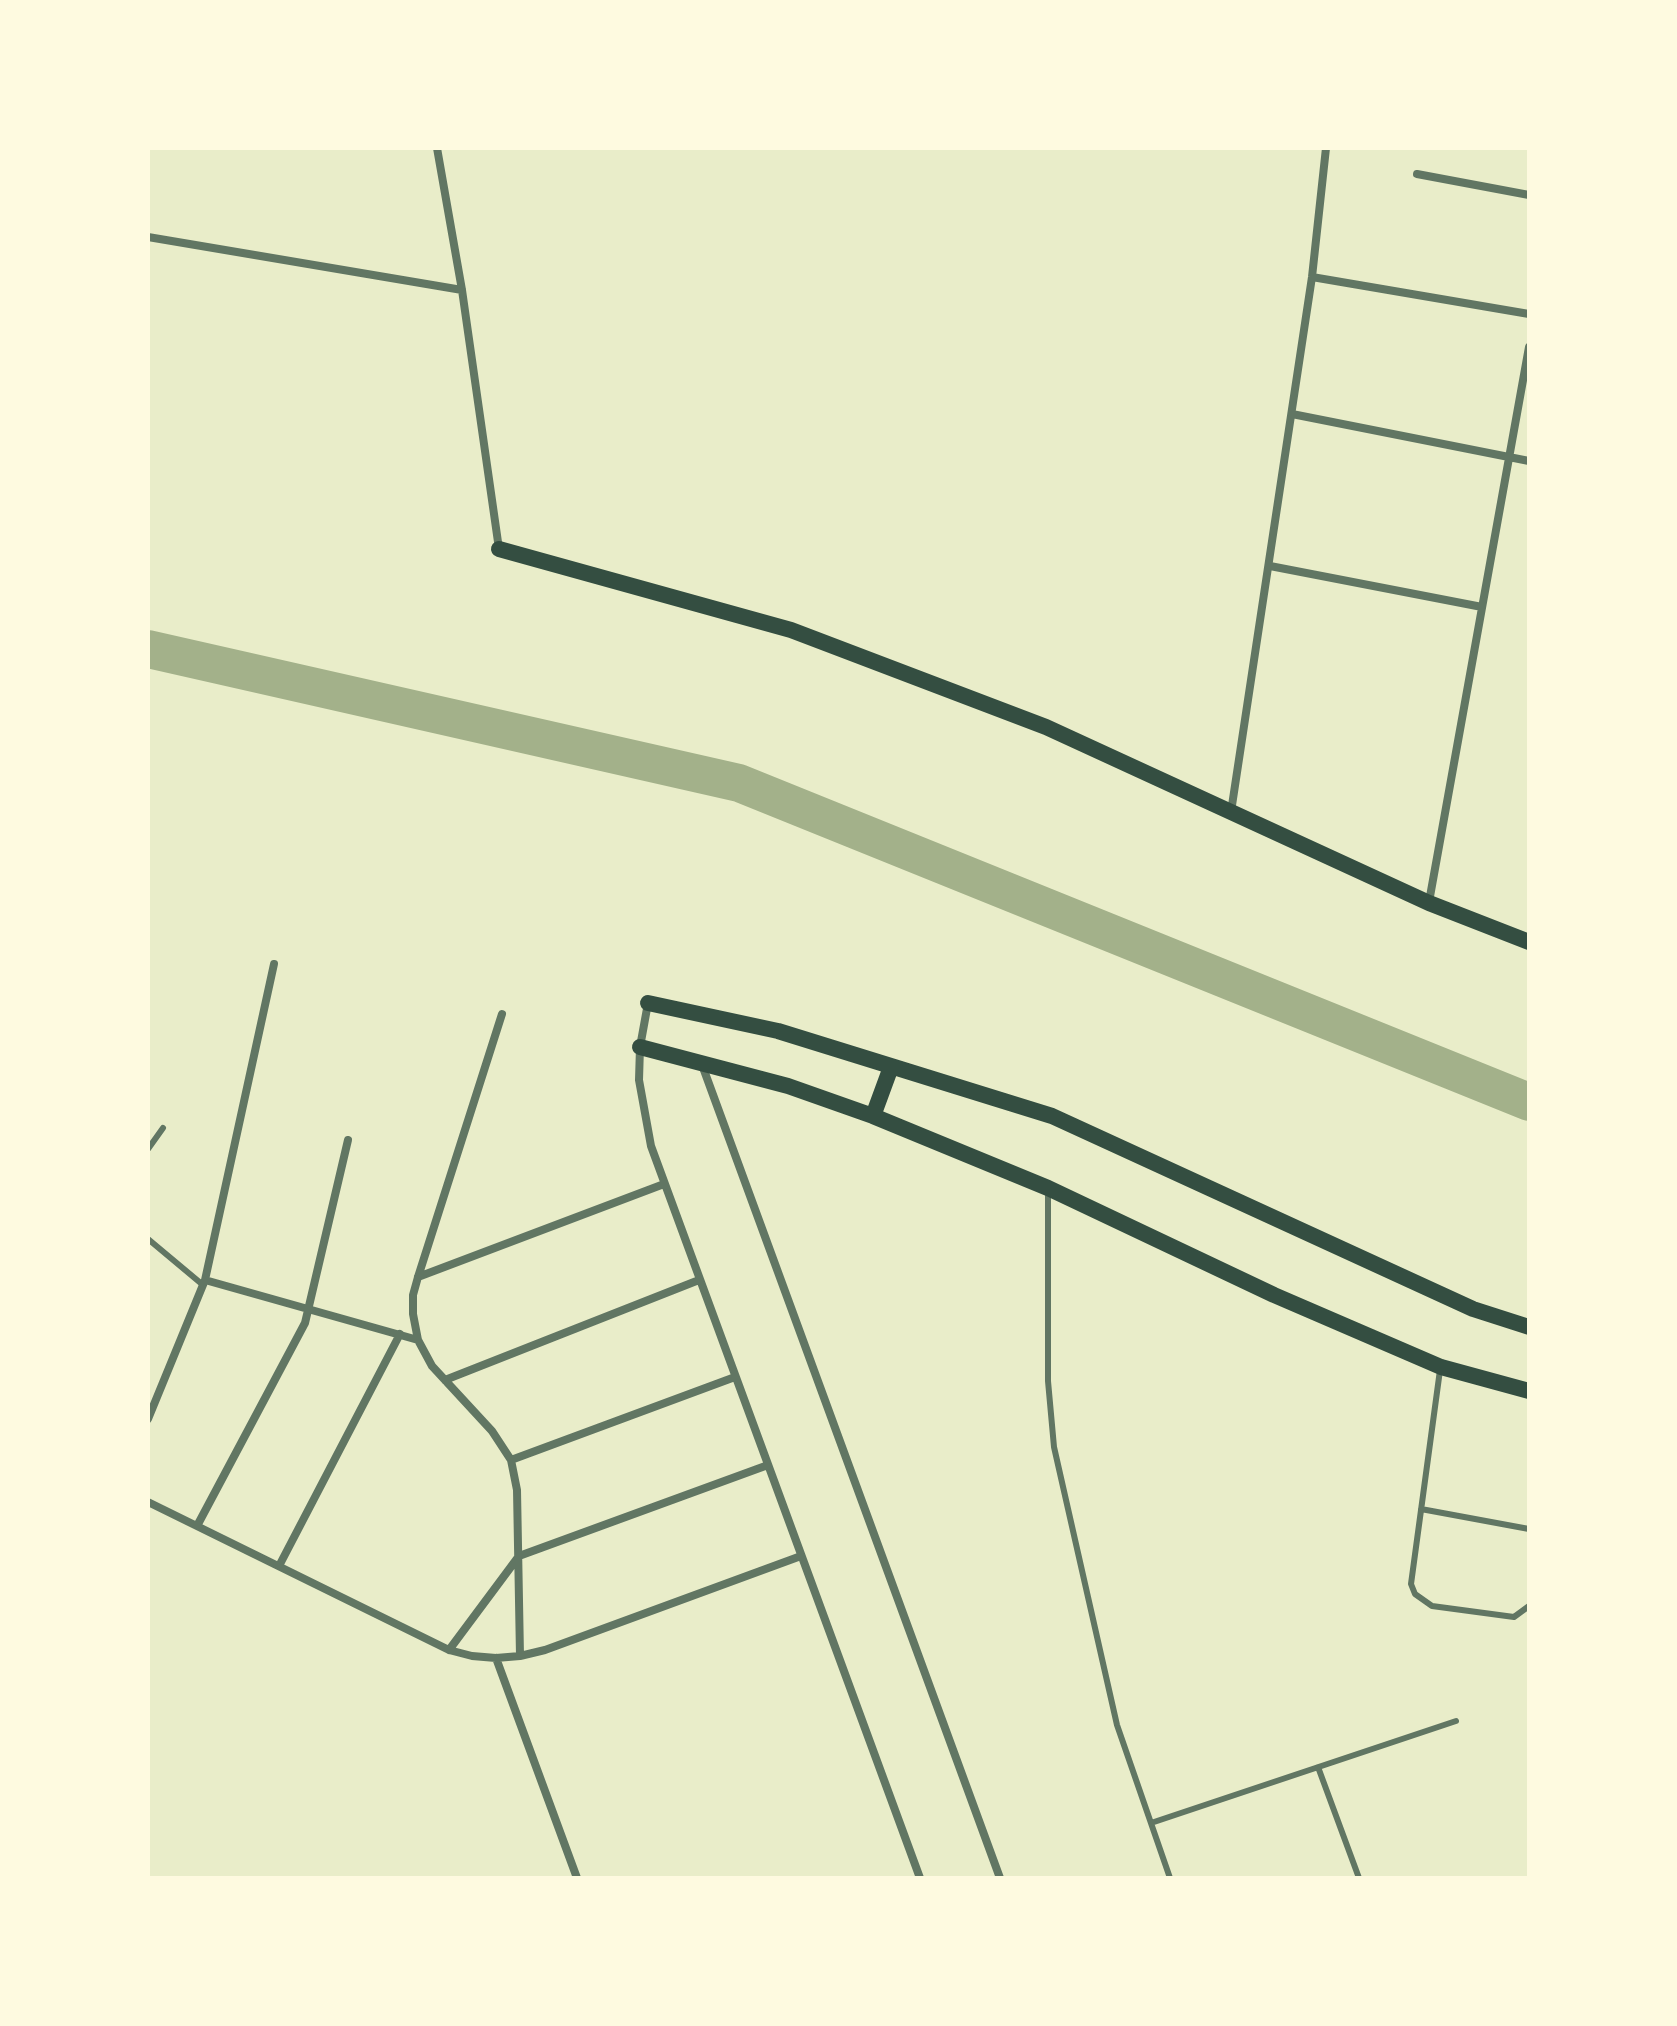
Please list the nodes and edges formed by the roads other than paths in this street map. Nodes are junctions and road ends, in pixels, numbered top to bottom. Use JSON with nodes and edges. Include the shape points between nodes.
{"nodes":[{"id":1,"x":437,"y":148,"type":"edge"},
{"id":2,"x":1326,"y":148,"type":"edge"},
{"id":3,"x":1417,"y":174,"type":"dead end"},
{"id":4,"x":1529,"y":195,"type":"edge"},
{"id":5,"x":148,"y":237,"type":"edge"},
{"id":6,"x":1312,"y":277,"type":"junction"},
{"id":7,"x":462,"y":290,"type":"junction"},
{"id":8,"x":1529,"y":314,"type":"edge"},
{"id":9,"x":1529,"y":347,"type":"edge"},
{"id":10,"x":1292,"y":414,"type":"junction"},
{"id":11,"x":1509,"y":457,"type":"junction"},
{"id":12,"x":1529,"y":461,"type":"edge"},
{"id":13,"x":499,"y":549,"type":"joint"},
{"id":14,"x":1270,"y":566,"type":"junction"},
{"id":15,"x":1482,"y":607,"type":"junction"},
{"id":16,"x":1231,"y":813,"type":"junction"},
{"id":17,"x":1429,"y":903,"type":"junction"},
{"id":18,"x":1529,"y":942,"type":"edge"},
{"id":19,"x":274,"y":964,"type":"dead end"},
{"id":20,"x":648,"y":1003,"type":"joint"},
{"id":21,"x":502,"y":1014,"type":"dead end"},
{"id":22,"x":640,"y":1047,"type":"junction"},
{"id":23,"x":701,"y":1062,"type":"junction"},
{"id":24,"x":891,"y":1067,"type":"junction"},
{"id":25,"x":873,"y":1116,"type":"junction"},
{"id":26,"x":163,"y":1128,"type":"dead end"},
{"id":27,"x":348,"y":1140,"type":"dead end"},
{"id":28,"x":148,"y":1149,"type":"edge"},
{"id":29,"x":664,"y":1184,"type":"junction"},
{"id":30,"x":1048,"y":1188,"type":"junction"},
{"id":31,"x":148,"y":1239,"type":"edge"},
{"id":32,"x":418,"y":1277,"type":"junction"},
{"id":33,"x":699,"y":1280,"type":"junction"},
{"id":34,"x":204,"y":1282,"type":"junction"},
{"id":35,"x":310,"y":1309,"type":"junction"},
{"id":36,"x":1529,"y":1327,"type":"edge"},
{"id":37,"x":400,"y":1334,"type":"junction"},
{"id":38,"x":418,"y":1340,"type":"junction"},
{"id":39,"x":1441,"y":1367,"type":"junction"},
{"id":40,"x":735,"y":1377,"type":"junction"},
{"id":41,"x":445,"y":1380,"type":"junction"},
{"id":42,"x":1529,"y":1391,"type":"edge"},
{"id":43,"x":148,"y":1419,"type":"edge"},
{"id":44,"x":511,"y":1460,"type":"junction"},
{"id":45,"x":768,"y":1465,"type":"junction"},
{"id":46,"x":148,"y":1502,"type":"edge"},
{"id":47,"x":1421,"y":1509,"type":"junction"},
{"id":48,"x":197,"y":1526,"type":"junction"},
{"id":49,"x":1529,"y":1529,"type":"edge"},
{"id":50,"x":519,"y":1556,"type":"junction"},
{"id":51,"x":801,"y":1556,"type":"junction"},
{"id":52,"x":279,"y":1566,"type":"junction"},
{"id":53,"x":1529,"y":1606,"type":"edge"},
{"id":54,"x":449,"y":1650,"type":"junction"},
{"id":55,"x":520,"y":1656,"type":"junction"},
{"id":56,"x":496,"y":1658,"type":"junction"},
{"id":57,"x":1456,"y":1721,"type":"dead end"},
{"id":58,"x":1318,"y":1767,"type":"junction"},
{"id":59,"x":1151,"y":1823,"type":"junction"},
{"id":60,"x":577,"y":1878,"type":"edge"},
{"id":61,"x":920,"y":1878,"type":"edge"},
{"id":62,"x":1000,"y":1878,"type":"edge"},
{"id":63,"x":1170,"y":1878,"type":"edge"},
{"id":64,"x":1359,"y":1878,"type":"edge"}],
"edges":[{"from":1,"to":7,"type":"street"},
{"from":2,"to":6,"type":"street"},
{"from":3,"to":4,"type":"street"},
{"from":5,"to":7,"type":"street"},
{"from":6,"to":8,"type":"street"},
{"from":6,"to":10,"type":"street"},
{"from":7,"to":13,"type":"street"},
{"from":9,"to":11,"type":"street"},
{"from":10,"to":11,"type":"street"},
{"from":10,"to":14,"type":"street"},
{"from":11,"to":12,"type":"street"},
{"from":11,"to":15,"type":"street"},
{"from":13,"to":16,"type":"main road","via":[[791,630],[1046,727]]},
{"from":14,"to":15,"type":"street"},
{"from":14,"to":16,"type":"street"},
{"from":15,"to":17,"type":"street"},
{"from":16,"to":17,"type":"main road"},
{"from":17,"to":18,"type":"main road"},
{"from":19,"to":34,"type":"street"},
{"from":20,"to":22,"type":"street"},
{"from":20,"to":24,"type":"main road","via":[[778,1031]]},
{"from":21,"to":32,"type":"street"},
{"from":22,"to":23,"type":"main road"},
{"from":22,"to":29,"type":"street","via":[[644,1113]]},
{"from":23,"to":25,"type":"main road"},
{"from":23,"to":62,"type":"street"},
{"from":24,"to":25,"type":"main road"},
{"from":24,"to":36,"type":"main road","via":[[1052,1116],[1473,1309]]},
{"from":25,"to":30,"type":"main road"},
{"from":26,"to":28,"type":"lane"},
{"from":27,"to":35,"type":"street"},
{"from":29,"to":32,"type":"street"},
{"from":29,"to":33,"type":"street"},
{"from":30,"to":39,"type":"main road"},
{"from":30,"to":59,"type":"lane","via":[[1048,1381],[1054,1447],[1117,1725]]},
{"from":31,"to":34,"type":"lane"},
{"from":32,"to":38,"type":"street","via":[[413,1314]]},
{"from":33,"to":40,"type":"street"},
{"from":33,"to":41,"type":"street"},
{"from":34,"to":35,"type":"street"},
{"from":34,"to":43,"type":"street"},
{"from":35,"to":37,"type":"street"},
{"from":35,"to":48,"type":"street"},
{"from":37,"to":38,"type":"street"},
{"from":37,"to":52,"type":"street"},
{"from":38,"to":41,"type":"street"},
{"from":39,"to":42,"type":"main road"},
{"from":39,"to":47,"type":"lane"},
{"from":40,"to":44,"type":"street"},
{"from":40,"to":45,"type":"street"},
{"from":41,"to":44,"type":"street"},
{"from":44,"to":50,"type":"street"},
{"from":45,"to":50,"type":"street"},
{"from":45,"to":51,"type":"street"},
{"from":46,"to":48,"type":"street"},
{"from":47,"to":49,"type":"lane"},
{"from":47,"to":53,"type":"lane","via":[[1411,1573],[1415,1594],[1432,1606],[1514,1617]]},
{"from":48,"to":52,"type":"street"},
{"from":50,"to":54,"type":"street"},
{"from":50,"to":55,"type":"street"},
{"from":51,"to":55,"type":"street"},
{"from":51,"to":61,"type":"street"},
{"from":52,"to":54,"type":"street"},
{"from":54,"to":56,"type":"street"},
{"from":55,"to":56,"type":"street"},
{"from":56,"to":60,"type":"street"},
{"from":57,"to":58,"type":"lane"},
{"from":58,"to":59,"type":"lane"},
{"from":58,"to":64,"type":"lane"},
{"from":59,"to":63,"type":"lane"}]}
